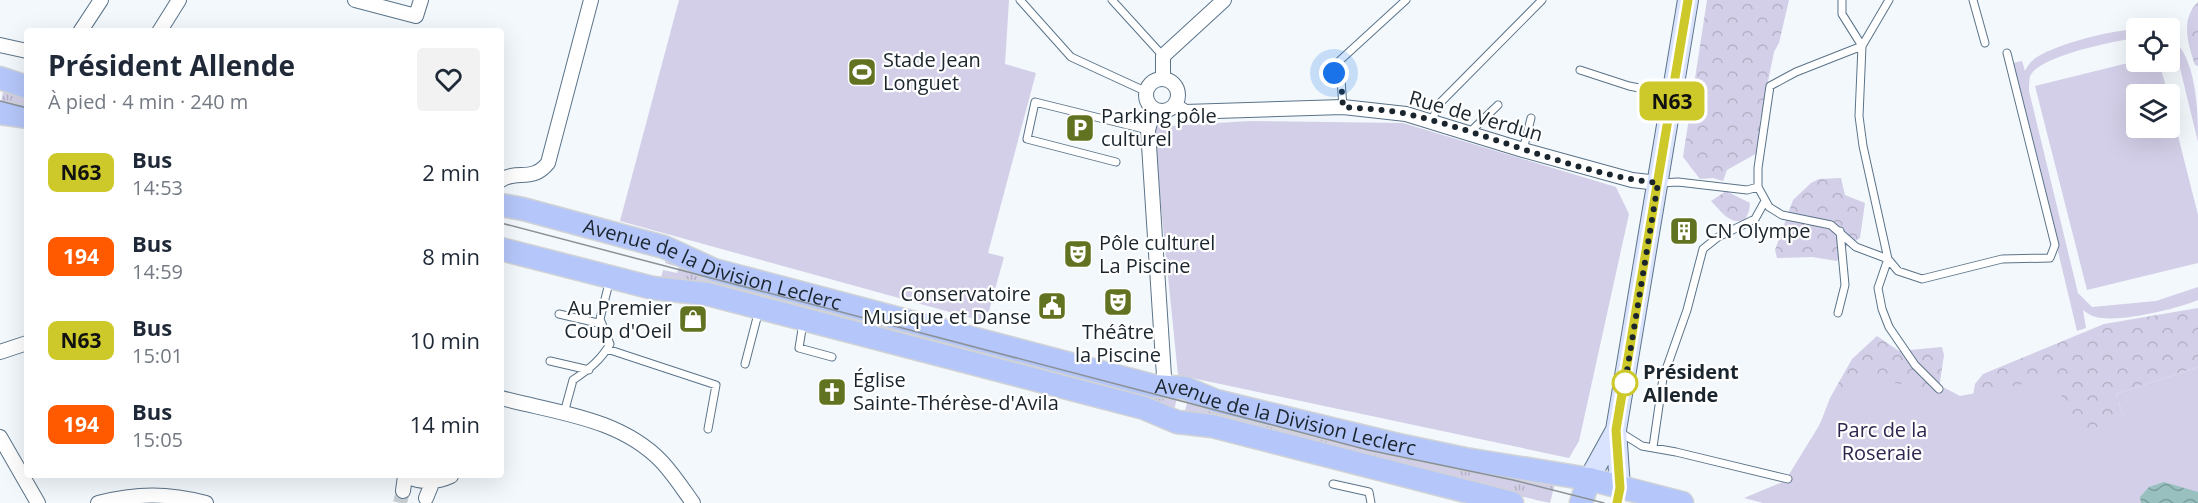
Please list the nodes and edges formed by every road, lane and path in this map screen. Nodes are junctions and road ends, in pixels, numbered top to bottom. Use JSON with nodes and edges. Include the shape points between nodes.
{"nodes":[{"id":1,"x":100,"y":0,"type":"edge"},
{"id":2,"x":179,"y":0,"type":"edge"},
{"id":3,"x":355,"y":0,"type":"edge"},
{"id":4,"x":421,"y":0,"type":"edge"},
{"id":5,"x":591,"y":0,"type":"edge"},
{"id":6,"x":1020,"y":0,"type":"edge"},
{"id":7,"x":1112,"y":0,"type":"edge"},
{"id":8,"x":1224,"y":0,"type":"edge"},
{"id":9,"x":1406,"y":0,"type":"edge"},
{"id":10,"x":1542,"y":0,"type":"edge"},
{"id":11,"x":1688,"y":0,"type":"edge"},
{"id":12,"x":1842,"y":0,"type":"edge"},
{"id":13,"x":1889,"y":0,"type":"edge"},
{"id":14,"x":1973,"y":0,"type":"edge"},
{"id":15,"x":82,"y":28,"type":"edge"},
{"id":16,"x":162,"y":28,"type":"edge"},
{"id":17,"x":1985,"y":43,"type":"dead end"},
{"id":18,"x":0,"y":45,"type":"edge"},
{"id":19,"x":1862,"y":46,"type":"junction"},
{"id":20,"x":24,"y":50,"type":"edge"},
{"id":21,"x":2007,"y":53,"type":"dead end"},
{"id":22,"x":1163,"y":56,"type":"junction"},
{"id":23,"x":1580,"y":70,"type":"dead end"},
{"id":24,"x":0,"y":78,"type":"edge"},
{"id":25,"x":1163,"y":79,"type":"junction"},
{"id":26,"x":24,"y":86,"type":"edge"},
{"id":27,"x":1147,"y":92,"type":"junction"},
{"id":28,"x":1673,"y":94,"type":"junction"},
{"id":29,"x":1175,"y":105,"type":"junction"},
{"id":30,"x":1498,"y":105,"type":"dead end"},
{"id":31,"x":1343,"y":107,"type":"junction"},
{"id":32,"x":1154,"y":109,"type":"junction"},
{"id":33,"x":0,"y":113,"type":"edge"},
{"id":34,"x":24,"y":117,"type":"edge"},
{"id":35,"x":1531,"y":118,"type":"dead end"},
{"id":36,"x":1432,"y":121,"type":"junction"},
{"id":37,"x":1148,"y":130,"type":"junction"},
{"id":38,"x":1469,"y":133,"type":"junction"},
{"id":39,"x":1523,"y":150,"type":"junction"},
{"id":40,"x":1116,"y":162,"type":"dead end"},
{"id":41,"x":504,"y":177,"type":"edge"},
{"id":42,"x":1658,"y":183,"type":"junction"},
{"id":43,"x":1758,"y":187,"type":"junction"},
{"id":44,"x":1765,"y":201,"type":"junction"},
{"id":45,"x":504,"y":205,"type":"edge"},
{"id":46,"x":1840,"y":231,"type":"junction"},
{"id":47,"x":504,"y":250,"type":"edge"},
{"id":48,"x":1888,"y":260,"type":"junction"},
{"id":49,"x":610,"y":277,"type":"junction"},
{"id":50,"x":760,"y":308,"type":"junction"},
{"id":51,"x":1838,"y":313,"type":"dead end"},
{"id":52,"x":559,"y":314,"type":"dead end"},
{"id":53,"x":804,"y":320,"type":"junction"},
{"id":54,"x":602,"y":324,"type":"junction"},
{"id":55,"x":24,"y":344,"type":"edge"},
{"id":56,"x":607,"y":349,"type":"junction"},
{"id":57,"x":0,"y":352,"type":"edge"},
{"id":58,"x":832,"y":357,"type":"dead end"},
{"id":59,"x":550,"y":361,"type":"dead end"},
{"id":60,"x":745,"y":364,"type":"dead end"},
{"id":61,"x":589,"y":370,"type":"junction"},
{"id":62,"x":1162,"y":386,"type":"junction"},
{"id":63,"x":1939,"y":389,"type":"dead end"},
{"id":64,"x":504,"y":399,"type":"edge"},
{"id":65,"x":564,"y":413,"type":"junction"},
{"id":66,"x":708,"y":429,"type":"dead end"},
{"id":67,"x":1616,"y":430,"type":"junction"},
{"id":68,"x":0,"y":436,"type":"edge"},
{"id":69,"x":1653,"y":447,"type":"junction"},
{"id":70,"x":405,"y":478,"type":"edge"},
{"id":71,"x":411,"y":478,"type":"edge"},
{"id":72,"x":443,"y":478,"type":"edge"},
{"id":73,"x":1788,"y":478,"type":"dead end"},
{"id":74,"x":1589,"y":479,"type":"junction"},
{"id":75,"x":432,"y":481,"type":"junction"},
{"id":76,"x":1334,"y":484,"type":"dead end"},
{"id":77,"x":403,"y":491,"type":"tunnel mouth"},
{"id":78,"x":1618,"y":495,"type":"edge"},
{"id":79,"x":426,"y":498,"type":"dead end"},
{"id":80,"x":38,"y":503,"type":"edge"},
{"id":81,"x":98,"y":503,"type":"edge"},
{"id":82,"x":206,"y":503,"type":"edge"},
{"id":83,"x":693,"y":503,"type":"edge"},
{"id":84,"x":1371,"y":503,"type":"edge"},
{"id":85,"x":1512,"y":503,"type":"edge"},
{"id":86,"x":1581,"y":503,"type":"edge"},
{"id":87,"x":1682,"y":503,"type":"edge"}],
"edges":[{"from":1,"to":15,"type":"street"},
{"from":2,"to":16,"type":"street"},
{"from":3,"to":4,"type":"street","via":[[416,16]]},
{"from":5,"to":41,"type":"street","via":[[548,164],[536,174]]},
{"from":6,"to":27,"type":"lane","via":[[1071,57]]},
{"from":7,"to":22,"type":"lane"},
{"from":8,"to":22,"type":"street"},
{"from":9,"to":31,"type":"lane","via":[[1336,64],[1334,73],[1341,80]]},
{"from":10,"to":36,"type":"lane","via":[[1438,105]]},
{"from":11,"to":28,"type":"main road"},
{"from":12,"to":19,"type":"lane","via":[[1842,14]]},
{"from":13,"to":19,"type":"lane"},
{"from":14,"to":17,"type":"lane"},
{"from":18,"to":20,"type":"street"},
{"from":19,"to":43,"type":"lane","via":[[1770,86]]},
{"from":19,"to":48,"type":"lane","via":[[1859,116]]},
{"from":21,"to":48,"type":"lane","via":[[2055,245],[2050,258],[2002,259],[1922,279],[1898,271]]},
{"from":22,"to":25,"type":"street"},
{"from":23,"to":28,"type":"lane","via":[[1629,86]]},
{"from":24,"to":26,"type":"main road"},
{"from":25,"to":27,"type":"street","via":[[1153,82]]},
{"from":25,"to":29,"type":"street","via":[[1175,86]]},
{"from":27,"to":32,"type":"street","via":[[1147,100]]},
{"from":28,"to":42,"type":"main road"},
{"from":29,"to":31,"type":"street","name":"Rue de Verdun","via":[[1185,112]]},
{"from":29,"to":32,"type":"street","name":"Rue de Verdun","via":[[1167,110]]},
{"from":30,"to":38,"type":"lane"},
{"from":31,"to":36,"type":"street","name":"Rue de Verdun"},
{"from":32,"to":37,"type":"street"},
{"from":33,"to":34,"type":"main road"},
{"from":35,"to":39,"type":"lane"},
{"from":36,"to":38,"type":"street","name":"Rue de Verdun"},
{"from":37,"to":40,"type":"lane","via":[[1035,102],[1027,139]]},
{"from":37,"to":62,"type":"street"},
{"from":38,"to":39,"type":"street","name":"Rue de Verdun"},
{"from":39,"to":42,"type":"street","name":"Rue de Verdun","via":[[1632,180]]},
{"from":42,"to":43,"type":"lane","via":[[1748,190]]},
{"from":42,"to":67,"type":"main road"},
{"from":43,"to":44,"type":"lane"},
{"from":44,"to":46,"type":"lane","via":[[1782,215],[1831,225]]},
{"from":44,"to":69,"type":"lane","via":[[1755,219],[1703,249],[1663,378]]},
{"from":45,"to":62,"type":"main road","name":"Avenue de la Division Leclerc","via":[[664,247],[714,270]]},
{"from":46,"to":48,"type":"lane","via":[[1856,247]]},
{"from":46,"to":51,"type":"lane","via":[[1845,285]]},
{"from":47,"to":49,"type":"main road","name":"Avenue de la Division Leclerc"},
{"from":48,"to":63,"type":"lane","via":[[1878,288],[1889,327],[1915,365]]},
{"from":49,"to":50,"type":"main road","name":"Avenue de la Division Leclerc"},
{"from":49,"to":54,"type":"lane"},
{"from":50,"to":53,"type":"main road","name":"Avenue de la Division Leclerc"},
{"from":50,"to":60,"type":"lane"},
{"from":52,"to":54,"type":"lane"},
{"from":53,"to":58,"type":"lane","via":[[799,348]]},
{"from":53,"to":85,"type":"main road","name":"Avenue de la Division Leclerc","via":[[1144,408],[1177,422],[1212,426]]},
{"from":54,"to":56,"type":"lane","via":[[610,344]]},
{"from":55,"to":57,"type":"street"},
{"from":56,"to":61,"type":"lane"},
{"from":56,"to":66,"type":"lane","via":[[716,385]]},
{"from":59,"to":61,"type":"lane"},
{"from":61,"to":65,"type":"lane","via":[[573,380]]},
{"from":62,"to":74,"type":"main road","name":"Avenue de la Division Leclerc","via":[[1185,388],[1216,401],[1404,446]]},
{"from":64,"to":65,"type":"street"},
{"from":65,"to":83,"type":"street","via":[[603,424],[645,447],[674,476]]},
{"from":67,"to":69,"type":"lane","via":[[1642,446]]},
{"from":67,"to":74,"type":"main road"},
{"from":67,"to":78,"type":"main road"},
{"from":68,"to":80,"type":"street"},
{"from":69,"to":73,"type":"lane"},
{"from":70,"to":77,"type":"street"},
{"from":71,"to":75,"type":"street"},
{"from":72,"to":75,"type":"street"},
{"from":74,"to":78,"type":"main road","name":"Avenue de la Division Leclerc"},
{"from":74,"to":86,"type":"main road"},
{"from":75,"to":79,"type":"street"},
{"from":76,"to":84,"type":"lane","via":[[1369,492]]},
{"from":78,"to":87,"type":"main road","name":"Avenue de la Division Leclerc"},
{"from":81,"to":82,"type":"street","via":[[136,495],[180,496]]}]}
